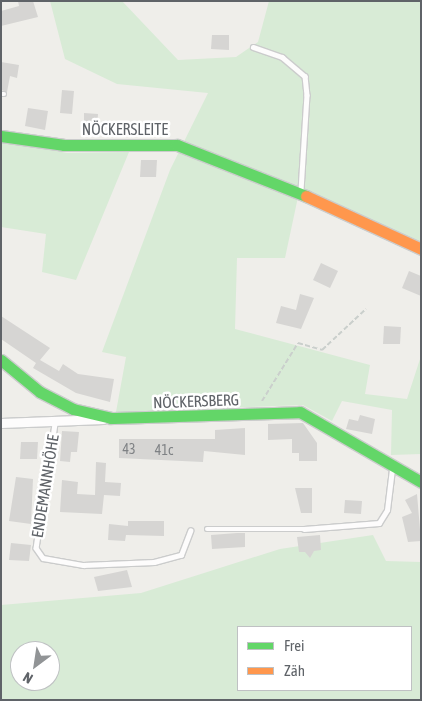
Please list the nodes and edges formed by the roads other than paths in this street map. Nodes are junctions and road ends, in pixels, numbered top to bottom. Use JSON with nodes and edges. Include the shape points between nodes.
{"nodes":[{"id":1,"x":253,"y":47,"type":"dead end"},
{"id":2,"x":1,"y":136,"type":"edge"},
{"id":3,"x":300,"y":193,"type":"junction"},
{"id":4,"x":421,"y":248,"type":"edge"},
{"id":5,"x":1,"y":360,"type":"edge"},
{"id":6,"x":111,"y":418,"type":"junction"},
{"id":7,"x":1,"y":423,"type":"edge"},
{"id":8,"x":55,"y":424,"type":"junction"},
{"id":9,"x":392,"y":469,"type":"junction"},
{"id":10,"x":421,"y":482,"type":"edge"},
{"id":11,"x":207,"y":529,"type":"dead end"},
{"id":12,"x":190,"y":531,"type":"dead end"}],
"edges":[{"from":1,"to":3,"type":"lane","via":[[287,60],[304,76],[308,94]]},
{"from":2,"to":3,"type":"street","name":"NÖCKERSLEITE","via":[[64,145],[177,145]]},
{"from":3,"to":4,"type":"street","name":"NÖCKERSLEITE"},
{"from":5,"to":6,"type":"street","name":"NÖCKERSBERG","via":[[40,392],[72,409]]},
{"from":6,"to":8,"type":"street","name":"ENDEMANNHÖHE"},
{"from":6,"to":9,"type":"street","name":"NÖCKERSBERG","via":[[253,416],[287,411],[315,417]]},
{"from":7,"to":8,"type":"street","name":"ENDEMANNHÖHE"},
{"from":8,"to":12,"type":"lane","name":"ENDEMANNHÖHE","via":[[36,548],[43,558],[57,563],[154,562],[181,555]]},
{"from":9,"to":10,"type":"street","name":"NÖCKERSBERG"},
{"from":9,"to":11,"type":"lane","via":[[387,510],[379,523],[304,529]]}]}
